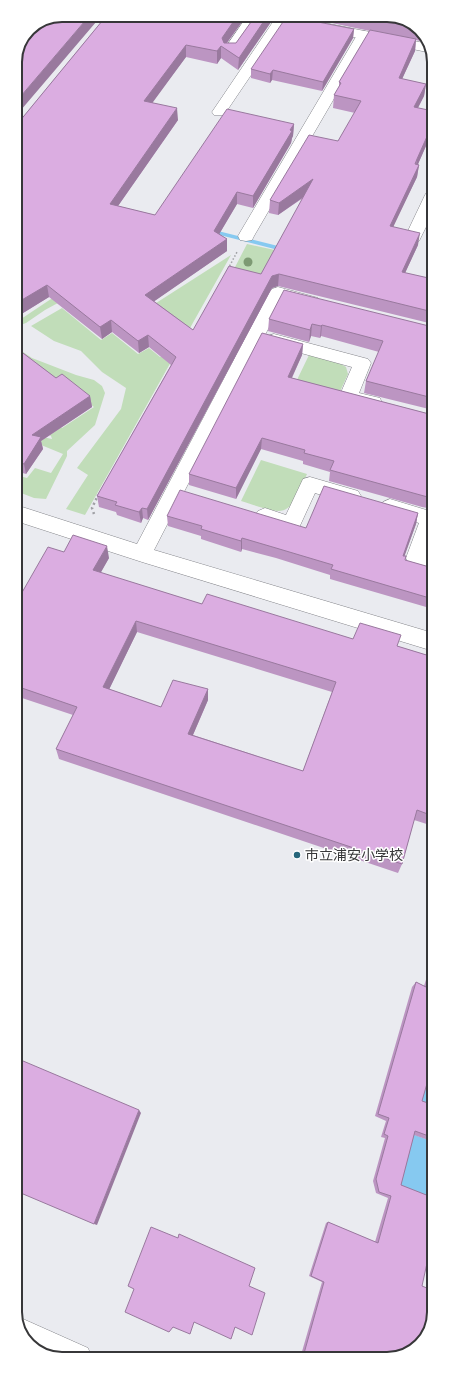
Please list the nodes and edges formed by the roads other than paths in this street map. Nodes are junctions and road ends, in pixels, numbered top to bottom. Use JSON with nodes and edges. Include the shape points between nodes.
{"nodes":[{"id":1,"x":250,"y":22,"type":"edge"},
{"id":2,"x":280,"y":22,"type":"edge"},
{"id":3,"x":297,"y":22,"type":"edge"},
{"id":4,"x":364,"y":35,"type":"junction"},
{"id":5,"x":421,"y":43,"type":"edge"},
{"id":6,"x":230,"y":51,"type":"edge"},
{"id":7,"x":219,"y":112,"type":"dead end"},
{"id":8,"x":427,"y":209,"type":"edge"},
{"id":9,"x":414,"y":237,"type":"edge"},
{"id":10,"x":243,"y":242,"type":"road end"},
{"id":11,"x":332,"y":307,"type":"edge"},
{"id":12,"x":256,"y":336,"type":"junction"},
{"id":13,"x":390,"y":408,"type":"edge"},
{"id":14,"x":248,"y":511,"type":"edge"},
{"id":15,"x":22,"y":515,"type":"edge"},
{"id":16,"x":427,"y":518,"type":"edge"},
{"id":17,"x":427,"y":529,"type":"edge"},
{"id":18,"x":142,"y":554,"type":"junction"},
{"id":19,"x":427,"y":562,"type":"edge"},
{"id":20,"x":427,"y":640,"type":"edge"},
{"id":21,"x":32,"y":1338,"type":"edge"},
{"id":22,"x":63,"y":1352,"type":"edge"}],
"edges":[{"from":1,"to":6,"type":"street"},
{"from":2,"to":7,"type":"street"},
{"from":3,"to":4,"type":"street"},
{"from":4,"to":5,"type":"street","via":[[414,38]]},
{"from":4,"to":10,"type":"street"},
{"from":8,"to":9,"type":"street"},
{"from":11,"to":12,"type":"street","via":[[278,293]]},
{"from":12,"to":13,"type":"street","via":[[362,363],[348,397]]},
{"from":12,"to":18,"type":"street","via":[[183,492]]},
{"from":14,"to":16,"type":"street","via":[[292,524],[310,484]]},
{"from":15,"to":18,"type":"street"},
{"from":17,"to":19,"type":"street","via":[[416,558]]},
{"from":18,"to":20,"type":"street"},
{"from":21,"to":22,"type":"street"}]}
